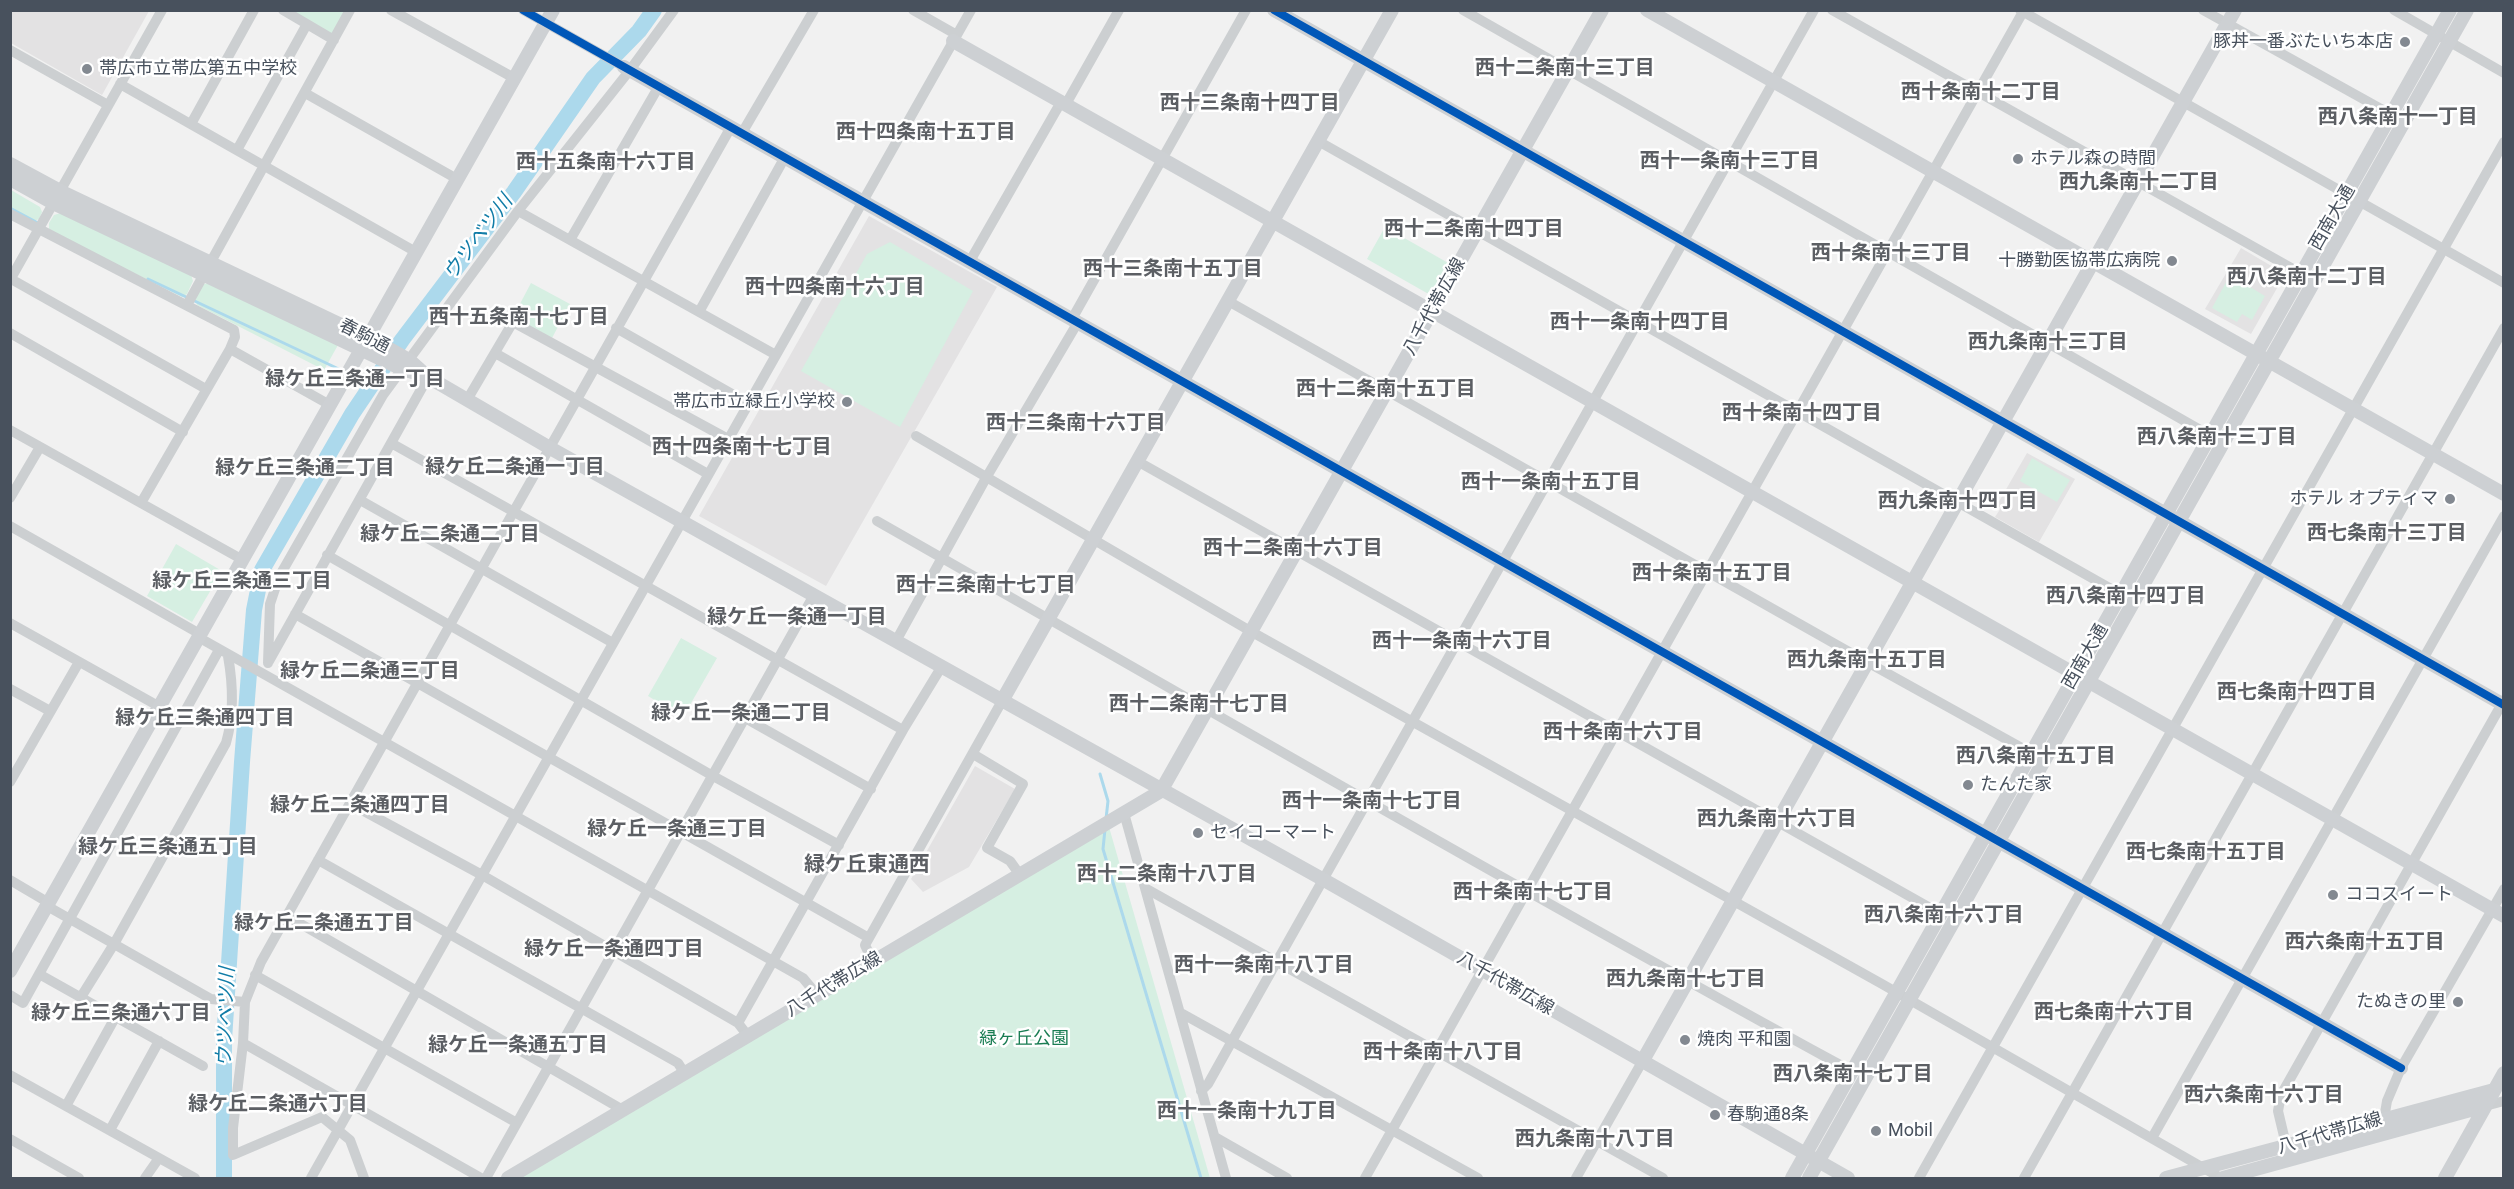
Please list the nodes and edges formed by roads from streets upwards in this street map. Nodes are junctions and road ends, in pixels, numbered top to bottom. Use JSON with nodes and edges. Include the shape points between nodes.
{"nodes":[{"id":1,"x":162,"y":10,"type":"edge"},
{"id":2,"x":254,"y":10,"type":"edge"},
{"id":3,"x":284,"y":10,"type":"edge"},
{"id":4,"x":350,"y":10,"type":"edge"},
{"id":5,"x":391,"y":10,"type":"edge"},
{"id":6,"x":524,"y":10,"type":"edge"},
{"id":7,"x":674,"y":10,"type":"edge"},
{"id":8,"x":814,"y":10,"type":"edge"},
{"id":9,"x":913,"y":10,"type":"edge"},
{"id":10,"x":971,"y":10,"type":"edge"},
{"id":11,"x":1119,"y":10,"type":"edge"},
{"id":12,"x":1246,"y":10,"type":"edge"},
{"id":13,"x":1274,"y":10,"type":"edge"},
{"id":14,"x":1392,"y":10,"type":"edge"},
{"id":15,"x":1463,"y":10,"type":"edge"},
{"id":16,"x":1602,"y":10,"type":"edge"},
{"id":17,"x":1647,"y":10,"type":"edge"},
{"id":18,"x":1814,"y":10,"type":"edge"},
{"id":19,"x":1832,"y":10,"type":"edge"},
{"id":20,"x":2203,"y":10,"type":"edge"},
{"id":21,"x":2235,"y":10,"type":"edge"},
{"id":22,"x":2394,"y":10,"type":"edge"},
{"id":23,"x":2450,"y":10,"type":"edge"},
{"id":24,"x":2467,"y":10,"type":"edge"},
{"id":25,"x":2022,"y":11,"type":"edge"},
{"id":26,"x":549,"y":17,"type":"edge"},
{"id":27,"x":307,"y":24,"type":"junction"},
{"id":28,"x":2227,"y":24,"type":"junction"},
{"id":29,"x":955,"y":38,"type":"junction"},
{"id":30,"x":2443,"y":38,"type":"junction"},
{"id":31,"x":334,"y":40,"type":"junction"},
{"id":32,"x":10,"y":50,"type":"edge"},
{"id":33,"x":1364,"y":61,"type":"junction"},
{"id":34,"x":627,"y":69,"type":"junction"},
{"id":35,"x":1568,"y":71,"type":"junction"},
{"id":36,"x":2504,"y":73,"type":"edge"},
{"id":37,"x":514,"y":78,"type":"junction"},
{"id":38,"x":1773,"y":81,"type":"junction"},
{"id":39,"x":120,"y":84,"type":"junction"},
{"id":40,"x":659,"y":86,"type":"junction"},
{"id":41,"x":305,"y":93,"type":"junction"},
{"id":42,"x":1978,"y":93,"type":"junction"},
{"id":43,"x":1063,"y":103,"type":"junction"},
{"id":44,"x":2183,"y":103,"type":"junction"},
{"id":45,"x":108,"y":105,"type":"junction"},
{"id":46,"x":2392,"y":115,"type":"junction"},
{"id":47,"x":191,"y":124,"type":"junction"},
{"id":48,"x":737,"y":130,"type":"junction"},
{"id":49,"x":1318,"y":141,"type":"junction"},
{"id":50,"x":2504,"y":142,"type":"edge"},
{"id":51,"x":237,"y":150,"type":"junction"},
{"id":52,"x":1522,"y":152,"type":"junction"},
{"id":53,"x":785,"y":157,"type":"junction"},
{"id":54,"x":1163,"y":159,"type":"junction"},
{"id":55,"x":1728,"y":161,"type":"junction"},
{"id":56,"x":10,"y":164,"type":"edge"},
{"id":57,"x":265,"y":166,"type":"junction"},
{"id":58,"x":1933,"y":172,"type":"junction"},
{"id":59,"x":10,"y":178,"type":"edge"},
{"id":60,"x":457,"y":179,"type":"junction"},
{"id":61,"x":2138,"y":182,"type":"junction"},
{"id":62,"x":57,"y":197,"type":"junction"},
{"id":63,"x":2353,"y":198,"type":"junction"},
{"id":64,"x":863,"y":201,"type":"junction"},
{"id":65,"x":518,"y":212,"type":"junction"},
{"id":66,"x":10,"y":214,"type":"edge"},
{"id":67,"x":1273,"y":221,"type":"junction"},
{"id":68,"x":39,"y":230,"type":"junction"},
{"id":69,"x":1477,"y":232,"type":"junction"},
{"id":70,"x":570,"y":240,"type":"junction"},
{"id":71,"x":1682,"y":241,"type":"junction"},
{"id":72,"x":2443,"y":250,"type":"junction"},
{"id":73,"x":416,"y":252,"type":"junction"},
{"id":74,"x":1887,"y":253,"type":"junction"},
{"id":75,"x":970,"y":261,"type":"junction"},
{"id":76,"x":2094,"y":262,"type":"junction"},
{"id":77,"x":207,"y":268,"type":"junction"},
{"id":78,"x":2302,"y":274,"type":"junction"},
{"id":79,"x":11,"y":280,"type":"edge"},
{"id":80,"x":644,"y":280,"type":"junction"},
{"id":81,"x":2504,"y":283,"type":"edge"},
{"id":82,"x":1228,"y":301,"type":"junction"},
{"id":83,"x":187,"y":305,"type":"junction"},
{"id":84,"x":699,"y":312,"type":"junction"},
{"id":85,"x":1433,"y":312,"type":"junction"},
{"id":86,"x":1075,"y":321,"type":"junction"},
{"id":87,"x":1637,"y":321,"type":"junction"},
{"id":88,"x":616,"y":328,"type":"junction"},
{"id":89,"x":2504,"y":328,"type":"edge"},
{"id":90,"x":10,"y":333,"type":"edge"},
{"id":91,"x":1842,"y":333,"type":"junction"},
{"id":92,"x":2047,"y":343,"type":"junction"},
{"id":93,"x":370,"y":346,"type":"junction"},
{"id":94,"x":230,"y":349,"type":"junction"},
{"id":95,"x":495,"y":352,"type":"junction"},
{"id":96,"x":2256,"y":354,"type":"junction"},
{"id":97,"x":776,"y":355,"type":"junction"},
{"id":98,"x":2269,"y":362,"type":"junction"},
{"id":99,"x":402,"y":363,"type":"junction"},
{"id":100,"x":594,"y":366,"type":"junction"},
{"id":101,"x":428,"y":377,"type":"junction"},
{"id":102,"x":1183,"y":382,"type":"junction"},
{"id":103,"x":206,"y":389,"type":"junction"},
{"id":104,"x":1388,"y":390,"type":"junction"},
{"id":105,"x":467,"y":400,"type":"junction"},
{"id":106,"x":576,"y":400,"type":"junction"},
{"id":107,"x":1592,"y":401,"type":"junction"},
{"id":108,"x":748,"y":403,"type":"junction"},
{"id":109,"x":330,"y":405,"type":"junction"},
{"id":110,"x":2353,"y":409,"type":"junction"},
{"id":111,"x":1798,"y":411,"type":"junction"},
{"id":112,"x":2003,"y":422,"type":"junction"},
{"id":113,"x":10,"y":430,"type":"edge"},
{"id":114,"x":183,"y":432,"type":"junction"},
{"id":115,"x":916,"y":436,"type":"dead end"},
{"id":116,"x":2211,"y":436,"type":"junction"},
{"id":117,"x":728,"y":440,"type":"junction"},
{"id":118,"x":391,"y":443,"type":"junction"},
{"id":119,"x":40,"y":447,"type":"junction"},
{"id":120,"x":550,"y":448,"type":"junction"},
{"id":121,"x":2433,"y":454,"type":"junction"},
{"id":122,"x":1137,"y":461,"type":"junction"},
{"id":123,"x":1341,"y":472,"type":"junction"},
{"id":124,"x":708,"y":474,"type":"junction"},
{"id":125,"x":986,"y":478,"type":"junction"},
{"id":126,"x":1548,"y":481,"type":"junction"},
{"id":127,"x":1752,"y":492,"type":"junction"},
{"id":128,"x":2504,"y":494,"type":"edge"},
{"id":129,"x":10,"y":498,"type":"edge"},
{"id":130,"x":360,"y":500,"type":"junction"},
{"id":131,"x":1957,"y":502,"type":"junction"},
{"id":132,"x":141,"y":503,"type":"junction"},
{"id":133,"x":514,"y":512,"type":"junction"},
{"id":134,"x":2165,"y":514,"type":"junction"},
{"id":135,"x":2504,"y":516,"type":"edge"},
{"id":136,"x":682,"y":521,"type":"junction"},
{"id":137,"x":877,"y":521,"type":"dead end"},
{"id":138,"x":2178,"y":521,"type":"junction"},
{"id":139,"x":10,"y":526,"type":"edge"},
{"id":140,"x":1092,"y":541,"type":"junction"},
{"id":141,"x":1296,"y":551,"type":"junction"},
{"id":142,"x":327,"y":555,"type":"junction"},
{"id":143,"x":942,"y":558,"type":"junction"},
{"id":144,"x":243,"y":560,"type":"junction"},
{"id":145,"x":1502,"y":562,"type":"junction"},
{"id":146,"x":2263,"y":568,"type":"junction"},
{"id":147,"x":482,"y":570,"type":"junction"},
{"id":148,"x":1707,"y":572,"type":"junction"},
{"id":149,"x":1912,"y":582,"type":"junction"},
{"id":150,"x":646,"y":586,"type":"junction"},
{"id":151,"x":814,"y":595,"type":"junction"},
{"id":152,"x":2122,"y":595,"type":"junction"},
{"id":153,"x":295,"y":614,"type":"junction"},
{"id":154,"x":2343,"y":614,"type":"junction"},
{"id":155,"x":1048,"y":620,"type":"junction"},
{"id":156,"x":10,"y":623,"type":"edge"},
{"id":157,"x":450,"y":627,"type":"junction"},
{"id":158,"x":1252,"y":632,"type":"junction"},
{"id":159,"x":199,"y":636,"type":"junction"},
{"id":160,"x":896,"y":641,"type":"junction"},
{"id":161,"x":1457,"y":642,"type":"junction"},
{"id":162,"x":613,"y":643,"type":"junction"},
{"id":163,"x":1663,"y":652,"type":"junction"},
{"id":164,"x":228,"y":656,"type":"junction"},
{"id":165,"x":778,"y":659,"type":"junction"},
{"id":166,"x":2423,"y":659,"type":"junction"},
{"id":167,"x":79,"y":662,"type":"junction"},
{"id":168,"x":1867,"y":662,"type":"junction"},
{"id":169,"x":268,"y":663,"type":"junction"},
{"id":170,"x":942,"y":666,"type":"junction"},
{"id":171,"x":261,"y":674,"type":"junction"},
{"id":172,"x":2075,"y":675,"type":"junction"},
{"id":173,"x":2088,"y":682,"type":"junction"},
{"id":174,"x":418,"y":684,"type":"junction"},
{"id":175,"x":10,"y":689,"type":"edge"},
{"id":176,"x":580,"y":699,"type":"junction"},
{"id":177,"x":1002,"y":701,"type":"junction"},
{"id":178,"x":2503,"y":703,"type":"edge"},
{"id":179,"x":160,"y":707,"type":"junction"},
{"id":180,"x":50,"y":711,"type":"junction"},
{"id":181,"x":1207,"y":711,"type":"junction"},
{"id":182,"x":745,"y":718,"type":"junction"},
{"id":183,"x":1413,"y":722,"type":"junction"},
{"id":184,"x":2173,"y":729,"type":"junction"},
{"id":185,"x":903,"y":730,"type":"junction"},
{"id":186,"x":1617,"y":731,"type":"junction"},
{"id":187,"x":1822,"y":741,"type":"junction"},
{"id":188,"x":384,"y":744,"type":"junction"},
{"id":189,"x":2031,"y":753,"type":"junction"},
{"id":190,"x":973,"y":754,"type":"junction"},
{"id":191,"x":549,"y":759,"type":"junction"},
{"id":192,"x":2253,"y":774,"type":"junction"},
{"id":193,"x":713,"y":776,"type":"junction"},
{"id":194,"x":10,"y":782,"type":"edge"},
{"id":195,"x":871,"y":789,"type":"junction"},
{"id":196,"x":1161,"y":791,"type":"junction"},
{"id":197,"x":1367,"y":801,"type":"junction"},
{"id":198,"x":351,"y":804,"type":"junction"},
{"id":199,"x":1572,"y":811,"type":"junction"},
{"id":200,"x":1124,"y":813,"type":"junction"},
{"id":201,"x":515,"y":817,"type":"junction"},
{"id":202,"x":2332,"y":819,"type":"junction"},
{"id":203,"x":1777,"y":820,"type":"junction"},
{"id":204,"x":681,"y":832,"type":"junction"},
{"id":205,"x":1986,"y":834,"type":"junction"},
{"id":206,"x":2000,"y":842,"type":"junction"},
{"id":207,"x":839,"y":845,"type":"junction"},
{"id":208,"x":318,"y":860,"type":"junction"},
{"id":209,"x":2412,"y":865,"type":"junction"},
{"id":210,"x":482,"y":875,"type":"junction"},
{"id":211,"x":1020,"y":875,"type":"junction"},
{"id":212,"x":10,"y":880,"type":"edge"},
{"id":213,"x":1323,"y":880,"type":"junction"},
{"id":214,"x":1145,"y":888,"type":"junction"},
{"id":215,"x":2082,"y":888,"type":"junction"},
{"id":216,"x":2504,"y":889,"type":"edge"},
{"id":217,"x":1527,"y":891,"type":"junction"},
{"id":218,"x":647,"y":892,"type":"junction"},
{"id":219,"x":1732,"y":901,"type":"junction"},
{"id":220,"x":807,"y":902,"type":"junction"},
{"id":221,"x":48,"y":904,"type":"junction"},
{"id":222,"x":2498,"y":913,"type":"edge"},
{"id":223,"x":1941,"y":914,"type":"junction"},
{"id":224,"x":287,"y":916,"type":"junction"},
{"id":225,"x":69,"y":919,"type":"junction"},
{"id":226,"x":450,"y":933,"type":"junction"},
{"id":227,"x":2162,"y":933,"type":"junction"},
{"id":228,"x":869,"y":938,"type":"junction"},
{"id":229,"x":114,"y":944,"type":"junction"},
{"id":230,"x":614,"y":951,"type":"junction"},
{"id":231,"x":1277,"y":961,"type":"junction"},
{"id":232,"x":873,"y":962,"type":"junction"},
{"id":233,"x":773,"y":963,"type":"junction"},
{"id":234,"x":10,"y":971,"type":"edge"},
{"id":235,"x":1483,"y":971,"type":"junction"},
{"id":236,"x":39,"y":974,"type":"junction"},
{"id":237,"x":255,"y":975,"type":"junction"},
{"id":238,"x":2241,"y":978,"type":"junction"},
{"id":239,"x":1687,"y":981,"type":"junction"},
{"id":240,"x":417,"y":990,"type":"junction"},
{"id":241,"x":1896,"y":992,"type":"junction"},
{"id":242,"x":817,"y":994,"type":"junction"},
{"id":243,"x":10,"y":995,"type":"edge"},
{"id":244,"x":81,"y":997,"type":"junction"},
{"id":245,"x":1910,"y":1000,"type":"junction"},
{"id":246,"x":242,"y":1002,"type":"junction"},
{"id":247,"x":582,"y":1008,"type":"junction"},
{"id":248,"x":1180,"y":1013,"type":"junction"},
{"id":249,"x":116,"y":1016,"type":"junction"},
{"id":250,"x":738,"y":1023,"type":"junction"},
{"id":251,"x":2322,"y":1023,"type":"junction"},
{"id":252,"x":747,"y":1036,"type":"junction"},
{"id":253,"x":159,"y":1041,"type":"junction"},
{"id":254,"x":1232,"y":1041,"type":"junction"},
{"id":255,"x":243,"y":1042,"type":"junction"},
{"id":256,"x":385,"y":1047,"type":"junction"},
{"id":257,"x":1992,"y":1049,"type":"junction"},
{"id":258,"x":1438,"y":1051,"type":"junction"},
{"id":259,"x":1642,"y":1062,"type":"junction"},
{"id":260,"x":203,"y":1066,"type":"dead end"},
{"id":261,"x":549,"y":1066,"type":"junction"},
{"id":262,"x":2401,"y":1068,"type":"junction"},
{"id":263,"x":1853,"y":1072,"type":"junction"},
{"id":264,"x":2504,"y":1073,"type":"edge"},
{"id":265,"x":685,"y":1074,"type":"junction"},
{"id":266,"x":10,"y":1075,"type":"edge"},
{"id":267,"x":1201,"y":1091,"type":"junction"},
{"id":268,"x":2500,"y":1093,"type":"edge"},
{"id":269,"x":2072,"y":1094,"type":"junction"},
{"id":270,"x":66,"y":1106,"type":"junction"},
{"id":271,"x":352,"y":1106,"type":"junction"},
{"id":272,"x":2485,"y":1106,"type":"junction"},
{"id":273,"x":624,"y":1110,"type":"junction"},
{"id":274,"x":2384,"y":1119,"type":"junction"},
{"id":275,"x":517,"y":1123,"type":"junction"},
{"id":276,"x":339,"y":1129,"type":"junction"},
{"id":277,"x":110,"y":1130,"type":"junction"},
{"id":278,"x":1392,"y":1131,"type":"junction"},
{"id":279,"x":2389,"y":1133,"type":"junction"},
{"id":280,"x":1215,"y":1137,"type":"junction"},
{"id":281,"x":2152,"y":1138,"type":"junction"},
{"id":282,"x":10,"y":1139,"type":"edge"},
{"id":283,"x":1597,"y":1142,"type":"junction"},
{"id":284,"x":2286,"y":1146,"type":"junction"},
{"id":285,"x":1804,"y":1154,"type":"junction"},
{"id":286,"x":159,"y":1158,"type":"junction"},
{"id":287,"x":2290,"y":1160,"type":"junction"},
{"id":288,"x":1818,"y":1162,"type":"junction"},
{"id":289,"x":2204,"y":1169,"type":"junction"},
{"id":290,"x":79,"y":1179,"type":"edge"},
{"id":291,"x":145,"y":1179,"type":"edge"},
{"id":292,"x":195,"y":1179,"type":"edge"},
{"id":293,"x":311,"y":1179,"type":"edge"},
{"id":294,"x":364,"y":1179,"type":"edge"},
{"id":295,"x":484,"y":1179,"type":"edge"},
{"id":296,"x":508,"y":1179,"type":"edge"},
{"id":297,"x":1226,"y":1179,"type":"edge"},
{"id":298,"x":1287,"y":1179,"type":"edge"},
{"id":299,"x":1365,"y":1179,"type":"edge"},
{"id":300,"x":1478,"y":1179,"type":"edge"},
{"id":301,"x":1576,"y":1179,"type":"edge"},
{"id":302,"x":1663,"y":1179,"type":"edge"},
{"id":303,"x":1792,"y":1179,"type":"edge"},
{"id":304,"x":1809,"y":1179,"type":"edge"},
{"id":305,"x":1848,"y":1179,"type":"edge"},
{"id":306,"x":1919,"y":1179,"type":"edge"},
{"id":307,"x":2024,"y":1179,"type":"edge"},
{"id":308,"x":2166,"y":1179,"type":"edge"},
{"id":309,"x":2222,"y":1179,"type":"edge"},
{"id":310,"x":2445,"y":1179,"type":"edge"}],
"edges":[{"from":1,"to":39,"type":"street"},
{"from":2,"to":47,"type":"street"},
{"from":3,"to":27,"type":"street"},
{"from":4,"to":31,"type":"street"},
{"from":5,"to":37,"type":"street"},
{"from":6,"to":26,"type":"street"},
{"from":7,"to":34,"type":"street"},
{"from":8,"to":48,"type":"street"},
{"from":9,"to":29,"type":"street"},
{"from":10,"to":29,"type":"street"},
{"from":11,"to":43,"type":"street"},
{"from":12,"to":54,"type":"street"},
{"from":13,"to":33,"type":"street"},
{"from":14,"to":33,"type":"street"},
{"from":15,"to":35,"type":"street"},
{"from":16,"to":35,"type":"street","name":"八千代帯広線"},
{"from":17,"to":38,"type":"street"},
{"from":18,"to":38,"type":"street"},
{"from":19,"to":42,"type":"street"},
{"from":20,"to":28,"type":"street"},
{"from":21,"to":28,"type":"street"},
{"from":22,"to":30,"type":"street"},
{"from":23,"to":30,"type":"street","name":"西南大通"},
{"from":24,"to":30,"type":"street","name":"西南大通"},
{"from":25,"to":42,"type":"street"},
{"from":25,"to":44,"type":"street"},
{"from":26,"to":34,"type":"street"},
{"from":26,"to":37,"type":"street"},
{"from":27,"to":31,"type":"street"},
{"from":27,"to":51,"type":"street"},
{"from":28,"to":44,"type":"street"},
{"from":28,"to":46,"type":"street"},
{"from":29,"to":43,"type":"street"},
{"from":29,"to":64,"type":"street"},
{"from":30,"to":36,"type":"street"},
{"from":30,"to":46,"type":"street","name":"西南大通"},
{"from":30,"to":63,"type":"street","name":"西南大通"},
{"from":31,"to":41,"type":"street"},
{"from":32,"to":45,"type":"street"},
{"from":33,"to":49,"type":"street"},
{"from":33,"to":52,"type":"street"},
{"from":34,"to":40,"type":"street"},
{"from":34,"to":65,"type":"street"},
{"from":35,"to":52,"type":"street","name":"八千代帯広線"},
{"from":35,"to":55,"type":"street"},
{"from":37,"to":60,"type":"street"},
{"from":38,"to":55,"type":"street"},
{"from":38,"to":58,"type":"street"},
{"from":39,"to":45,"type":"street"},
{"from":39,"to":47,"type":"street"},
{"from":40,"to":48,"type":"street"},
{"from":40,"to":70,"type":"street"},
{"from":41,"to":57,"type":"street"},
{"from":41,"to":60,"type":"street"},
{"from":42,"to":58,"type":"street"},
{"from":42,"to":61,"type":"street"},
{"from":43,"to":54,"type":"street"},
{"from":43,"to":75,"type":"street"},
{"from":44,"to":61,"type":"street"},
{"from":44,"to":63,"type":"street"},
{"from":45,"to":62,"type":"street"},
{"from":46,"to":63,"type":"street","name":"西南大通"},
{"from":47,"to":51,"type":"street"},
{"from":48,"to":53,"type":"street"},
{"from":48,"to":80,"type":"street"},
{"from":49,"to":67,"type":"street"},
{"from":49,"to":69,"type":"street"},
{"from":50,"to":72,"type":"street"},
{"from":51,"to":57,"type":"street"},
{"from":52,"to":69,"type":"street","name":"八千代帯広線"},
{"from":52,"to":71,"type":"street"},
{"from":53,"to":64,"type":"street"},
{"from":53,"to":84,"type":"street"},
{"from":54,"to":67,"type":"street"},
{"from":54,"to":86,"type":"street"},
{"from":55,"to":71,"type":"street"},
{"from":55,"to":74,"type":"street"},
{"from":56,"to":62,"type":"street","name":"春駒通"},
{"from":57,"to":73,"type":"street"},
{"from":57,"to":77,"type":"street"},
{"from":58,"to":74,"type":"street"},
{"from":58,"to":76,"type":"street"},
{"from":59,"to":62,"type":"street","name":"春駒通"},
{"from":60,"to":73,"type":"street"},
{"from":61,"to":76,"type":"street"},
{"from":61,"to":78,"type":"street"},
{"from":62,"to":68,"type":"street"},
{"from":62,"to":77,"type":"street","name":"春駒通"},
{"from":63,"to":72,"type":"street"},
{"from":63,"to":78,"type":"street","name":"西南大通"},
{"from":63,"to":98,"type":"street","name":"西南大通"},
{"from":64,"to":75,"type":"street"},
{"from":64,"to":97,"type":"street"},
{"from":65,"to":70,"type":"street"},
{"from":65,"to":99,"type":"street"},
{"from":66,"to":68,"type":"street"},
{"from":67,"to":82,"type":"street"},
{"from":67,"to":85,"type":"street"},
{"from":68,"to":79,"type":"street"},
{"from":68,"to":83,"type":"street"},
{"from":69,"to":85,"type":"street","name":"八千代帯広線"},
{"from":69,"to":87,"type":"street"},
{"from":70,"to":80,"type":"street"},
{"from":71,"to":87,"type":"street"},
{"from":71,"to":91,"type":"street"},
{"from":72,"to":81,"type":"street"},
{"from":72,"to":110,"type":"street"},
{"from":73,"to":93,"type":"street"},
{"from":74,"to":91,"type":"street"},
{"from":74,"to":92,"type":"street"},
{"from":75,"to":86,"type":"street"},
{"from":76,"to":92,"type":"street"},
{"from":76,"to":96,"type":"street"},
{"from":77,"to":83,"type":"street"},
{"from":77,"to":93,"type":"street","name":"春駒通"},
{"from":78,"to":96,"type":"street","name":"西南大通"},
{"from":79,"to":103,"type":"street"},
{"from":80,"to":84,"type":"street"},
{"from":80,"to":88,"type":"street"},
{"from":82,"to":102,"type":"street"},
{"from":82,"to":104,"type":"street"},
{"from":83,"to":94,"type":"street","via":[[234,330]]},
{"from":84,"to":97,"type":"street"},
{"from":85,"to":104,"type":"street","name":"八千代帯広線"},
{"from":85,"to":107,"type":"street"},
{"from":86,"to":102,"type":"street"},
{"from":86,"to":125,"type":"street"},
{"from":87,"to":107,"type":"street"},
{"from":87,"to":111,"type":"street"},
{"from":88,"to":100,"type":"street"},
{"from":88,"to":108,"type":"street"},
{"from":89,"to":121,"type":"street"},
{"from":90,"to":114,"type":"street"},
{"from":91,"to":111,"type":"street"},
{"from":91,"to":112,"type":"street"},
{"from":92,"to":112,"type":"street"},
{"from":92,"to":116,"type":"street"},
{"from":93,"to":99,"type":"street","name":"春駒通"},
{"from":93,"to":109,"type":"street"},
{"from":94,"to":103,"type":"street"},
{"from":94,"to":109,"type":"street"},
{"from":95,"to":100,"type":"street","via":[[513,322]]},
{"from":95,"to":105,"type":"street"},
{"from":95,"to":106,"type":"street"},
{"from":96,"to":98,"type":"street"},
{"from":96,"to":116,"type":"street","name":"西南大通"},
{"from":97,"to":108,"type":"street"},
{"from":98,"to":110,"type":"street"},
{"from":98,"to":138,"type":"street","name":"西南大通"},
{"from":99,"to":101,"type":"street","name":"春駒通"},
{"from":99,"to":169,"type":"street","via":[[279,577],[270,604]]},
{"from":100,"to":106,"type":"street"},
{"from":100,"to":117,"type":"street"},
{"from":101,"to":105,"type":"street","name":"春駒通"},
{"from":101,"to":118,"type":"street"},
{"from":102,"to":122,"type":"street"},
{"from":102,"to":123,"type":"street"},
{"from":103,"to":114,"type":"street"},
{"from":104,"to":123,"type":"street","name":"八千代帯広線"},
{"from":104,"to":126,"type":"street"},
{"from":105,"to":120,"type":"street","name":"春駒通"},
{"from":106,"to":120,"type":"street"},
{"from":106,"to":124,"type":"street"},
{"from":107,"to":126,"type":"street"},
{"from":107,"to":127,"type":"street"},
{"from":108,"to":117,"type":"street"},
{"from":109,"to":144,"type":"street"},
{"from":110,"to":121,"type":"street"},
{"from":110,"to":146,"type":"street"},
{"from":111,"to":127,"type":"street"},
{"from":111,"to":131,"type":"street"},
{"from":112,"to":131,"type":"street"},
{"from":112,"to":134,"type":"street"},
{"from":113,"to":119,"type":"street"},
{"from":114,"to":132,"type":"street"},
{"from":115,"to":125,"type":"street"},
{"from":116,"to":134,"type":"street","name":"西南大通"},
{"from":117,"to":124,"type":"street"},
{"from":118,"to":130,"type":"street"},
{"from":118,"to":133,"type":"street"},
{"from":119,"to":129,"type":"street"},
{"from":119,"to":132,"type":"street"},
{"from":120,"to":133,"type":"street"},
{"from":120,"to":136,"type":"street","name":"春駒通"},
{"from":121,"to":128,"type":"street"},
{"from":121,"to":154,"type":"street"},
{"from":122,"to":140,"type":"street"},
{"from":122,"to":141,"type":"street"},
{"from":123,"to":141,"type":"street","name":"八千代帯広線"},
{"from":123,"to":145,"type":"street"},
{"from":124,"to":136,"type":"street"},
{"from":125,"to":140,"type":"street"},
{"from":125,"to":143,"type":"street"},
{"from":126,"to":145,"type":"street"},
{"from":126,"to":148,"type":"street"},
{"from":127,"to":148,"type":"street"},
{"from":127,"to":149,"type":"street"},
{"from":130,"to":142,"type":"street"},
{"from":130,"to":147,"type":"street"},
{"from":131,"to":149,"type":"street"},
{"from":131,"to":152,"type":"street"},
{"from":132,"to":144,"type":"street"},
{"from":133,"to":147,"type":"street"},
{"from":133,"to":150,"type":"street"},
{"from":134,"to":138,"type":"street"},
{"from":134,"to":152,"type":"street","name":"西南大通"},
{"from":135,"to":166,"type":"street"},
{"from":136,"to":150,"type":"street"},
{"from":136,"to":151,"type":"street","name":"春駒通"},
{"from":137,"to":143,"type":"street"},
{"from":138,"to":146,"type":"street"},
{"from":138,"to":173,"type":"street","name":"西南大通"},
{"from":139,"to":159,"type":"street"},
{"from":140,"to":155,"type":"street"},
{"from":140,"to":158,"type":"street"},
{"from":141,"to":158,"type":"street","name":"八千代帯広線"},
{"from":141,"to":161,"type":"street"},
{"from":142,"to":153,"type":"street"},
{"from":142,"to":157,"type":"street"},
{"from":143,"to":155,"type":"street"},
{"from":143,"to":160,"type":"street"},
{"from":144,"to":159,"type":"street"},
{"from":145,"to":161,"type":"street"},
{"from":145,"to":163,"type":"street"},
{"from":146,"to":154,"type":"street"},
{"from":146,"to":184,"type":"street"},
{"from":147,"to":157,"type":"street"},
{"from":147,"to":162,"type":"street"},
{"from":148,"to":163,"type":"street"},
{"from":148,"to":168,"type":"street"},
{"from":149,"to":168,"type":"street"},
{"from":149,"to":172,"type":"street"},
{"from":150,"to":162,"type":"street"},
{"from":150,"to":165,"type":"street"},
{"from":151,"to":160,"type":"street","name":"春駒通"},
{"from":151,"to":165,"type":"street"},
{"from":152,"to":172,"type":"street","name":"西南大通"},
{"from":153,"to":169,"type":"street"},
{"from":153,"to":174,"type":"street"},
{"from":154,"to":166,"type":"street"},
{"from":154,"to":192,"type":"street"},
{"from":155,"to":177,"type":"street"},
{"from":155,"to":181,"type":"street"},
{"from":156,"to":167,"type":"street"},
{"from":157,"to":174,"type":"street"},
{"from":157,"to":176,"type":"street"},
{"from":158,"to":181,"type":"street","name":"八千代帯広線"},
{"from":158,"to":183,"type":"street"},
{"from":159,"to":164,"type":"street"},
{"from":159,"to":179,"type":"street"},
{"from":160,"to":170,"type":"street","name":"春駒通"},
{"from":161,"to":183,"type":"street"},
{"from":161,"to":186,"type":"street"},
{"from":162,"to":176,"type":"street"},
{"from":163,"to":186,"type":"street"},
{"from":163,"to":187,"type":"street"},
{"from":164,"to":171,"type":"street"},
{"from":164,"to":225,"type":"street"},
{"from":164,"to":229,"type":"street","via":[[232,683],[226,743]]},
{"from":165,"to":182,"type":"street"},
{"from":165,"to":185,"type":"street"},
{"from":166,"to":178,"type":"street"},
{"from":166,"to":202,"type":"street"},
{"from":167,"to":179,"type":"street"},
{"from":167,"to":180,"type":"street"},
{"from":168,"to":187,"type":"street"},
{"from":168,"to":189,"type":"street"},
{"from":169,"to":171,"type":"street"},
{"from":170,"to":177,"type":"street","name":"春駒通"},
{"from":170,"to":185,"type":"street"},
{"from":171,"to":188,"type":"street"},
{"from":172,"to":173,"type":"street"},
{"from":172,"to":189,"type":"street","name":"西南大通"},
{"from":173,"to":184,"type":"street"},
{"from":173,"to":206,"type":"street","name":"西南大通"},
{"from":174,"to":188,"type":"street"},
{"from":174,"to":191,"type":"street"},
{"from":175,"to":180,"type":"street"},
{"from":176,"to":191,"type":"street"},
{"from":176,"to":193,"type":"street"},
{"from":177,"to":190,"type":"street"},
{"from":177,"to":196,"type":"street","name":"春駒通"},
{"from":178,"to":209,"type":"street"},
{"from":179,"to":221,"type":"street"},
{"from":180,"to":194,"type":"street"},
{"from":181,"to":196,"type":"street","name":"八千代帯広線"},
{"from":181,"to":197,"type":"street"},
{"from":182,"to":193,"type":"street"},
{"from":182,"to":195,"type":"street"},
{"from":183,"to":197,"type":"street"},
{"from":183,"to":199,"type":"street"},
{"from":184,"to":192,"type":"street"},
{"from":184,"to":215,"type":"street"},
{"from":185,"to":195,"type":"street"},
{"from":186,"to":199,"type":"street"},
{"from":186,"to":203,"type":"street"},
{"from":187,"to":203,"type":"street"},
{"from":187,"to":205,"type":"street"},
{"from":188,"to":198,"type":"street"},
{"from":188,"to":201,"type":"street"},
{"from":189,"to":205,"type":"street","name":"西南大通"},
{"from":190,"to":211,"type":"street","via":[[1023,784],[987,848],[1010,861]]},
{"from":190,"to":228,"type":"street"},
{"from":191,"to":201,"type":"street"},
{"from":191,"to":204,"type":"street"},
{"from":192,"to":202,"type":"street"},
{"from":192,"to":227,"type":"street"},
{"from":193,"to":204,"type":"street"},
{"from":193,"to":207,"type":"street"},
{"from":195,"to":207,"type":"street"},
{"from":196,"to":200,"type":"street","name":"八千代帯広線"},
{"from":196,"to":213,"type":"street","name":"八千代帯広線"},
{"from":197,"to":213,"type":"street"},
{"from":197,"to":217,"type":"street"},
{"from":198,"to":208,"type":"street"},
{"from":198,"to":210,"type":"street"},
{"from":199,"to":217,"type":"street"},
{"from":199,"to":219,"type":"street"},
{"from":200,"to":211,"type":"street","name":"八千代帯広線"},
{"from":200,"to":214,"type":"street"},
{"from":201,"to":210,"type":"street"},
{"from":201,"to":218,"type":"street"},
{"from":202,"to":209,"type":"street"},
{"from":202,"to":238,"type":"street"},
{"from":203,"to":219,"type":"street"},
{"from":203,"to":223,"type":"street"},
{"from":204,"to":218,"type":"street"},
{"from":204,"to":220,"type":"street"},
{"from":205,"to":206,"type":"street"},
{"from":205,"to":223,"type":"street","name":"西南大通"},
{"from":206,"to":215,"type":"street"},
{"from":206,"to":245,"type":"street","name":"西南大通"},
{"from":207,"to":220,"type":"street"},
{"from":208,"to":224,"type":"street"},
{"from":208,"to":226,"type":"street"},
{"from":209,"to":222,"type":"street"},
{"from":209,"to":251,"type":"street"},
{"from":210,"to":226,"type":"street"},
{"from":210,"to":230,"type":"street"},
{"from":211,"to":232,"type":"street","name":"八千代帯広線"},
{"from":212,"to":221,"type":"street"},
{"from":213,"to":231,"type":"street"},
{"from":213,"to":235,"type":"street","name":"八千代帯広線"},
{"from":214,"to":231,"type":"street"},
{"from":214,"to":248,"type":"street"},
{"from":215,"to":227,"type":"street"},
{"from":215,"to":257,"type":"street"},
{"from":216,"to":222,"type":"street"},
{"from":217,"to":235,"type":"street"},
{"from":217,"to":239,"type":"street"},
{"from":218,"to":230,"type":"street"},
{"from":218,"to":233,"type":"street"},
{"from":219,"to":239,"type":"street"},
{"from":219,"to":241,"type":"street"},
{"from":220,"to":228,"type":"street"},
{"from":220,"to":233,"type":"street"},
{"from":221,"to":225,"type":"street"},
{"from":221,"to":234,"type":"street"},
{"from":222,"to":262,"type":"street"},
{"from":223,"to":241,"type":"street","name":"西南大通"},
{"from":224,"to":237,"type":"street"},
{"from":224,"to":240,"type":"street"},
{"from":225,"to":229,"type":"street"},
{"from":225,"to":236,"type":"street"},
{"from":226,"to":240,"type":"street"},
{"from":226,"to":247,"type":"street"},
{"from":227,"to":238,"type":"street"},
{"from":227,"to":269,"type":"street"},
{"from":228,"to":232,"type":"street","via":[[865,945]]},
{"from":229,"to":244,"type":"street"},
{"from":229,"to":246,"type":"street","via":[[215,1000]]},
{"from":230,"to":247,"type":"street"},
{"from":230,"to":250,"type":"street"},
{"from":231,"to":254,"type":"street"},
{"from":231,"to":258,"type":"street"},
{"from":232,"to":242,"type":"street","name":"八千代帯広線"},
{"from":233,"to":242,"type":"street","via":[[803,978]]},
{"from":233,"to":250,"type":"street"},
{"from":235,"to":258,"type":"street"},
{"from":235,"to":259,"type":"street","name":"八千代帯広線"},
{"from":236,"to":243,"type":"street","via":[[23,1003]]},
{"from":236,"to":244,"type":"street"},
{"from":237,"to":246,"type":"street"},
{"from":237,"to":256,"type":"street"},
{"from":238,"to":251,"type":"street"},
{"from":238,"to":281,"type":"street"},
{"from":239,"to":259,"type":"street"},
{"from":239,"to":263,"type":"street"},
{"from":240,"to":256,"type":"street"},
{"from":240,"to":261,"type":"street"},
{"from":241,"to":245,"type":"street"},
{"from":241,"to":263,"type":"street","name":"西南大通"},
{"from":242,"to":252,"type":"street","name":"八千代帯広線"},
{"from":244,"to":249,"type":"street"},
{"from":245,"to":257,"type":"street"},
{"from":245,"to":288,"type":"street","name":"西南大通"},
{"from":246,"to":255,"type":"street"},
{"from":247,"to":261,"type":"street"},
{"from":247,"to":265,"type":"street","via":[[678,1063]]},
{"from":248,"to":254,"type":"street"},
{"from":248,"to":267,"type":"street"},
{"from":249,"to":253,"type":"street"},
{"from":249,"to":270,"type":"street"},
{"from":250,"to":252,"type":"street"},
{"from":251,"to":262,"type":"street"},
{"from":251,"to":284,"type":"street","via":[[2281,1095],[2278,1111]]},
{"from":252,"to":265,"type":"street","name":"八千代帯広線"},
{"from":253,"to":260,"type":"street"},
{"from":253,"to":277,"type":"street"},
{"from":254,"to":267,"type":"street"},
{"from":254,"to":278,"type":"street"},
{"from":255,"to":271,"type":"street"},
{"from":255,"to":276,"type":"street","via":[[233,1155],[322,1117]]},
{"from":256,"to":271,"type":"street"},
{"from":256,"to":275,"type":"street"},
{"from":257,"to":269,"type":"street"},
{"from":257,"to":306,"type":"street"},
{"from":258,"to":278,"type":"street"},
{"from":258,"to":283,"type":"street"},
{"from":259,"to":283,"type":"street"},
{"from":259,"to":285,"type":"street","name":"八千代帯広線"},
{"from":261,"to":273,"type":"street"},
{"from":261,"to":275,"type":"street"},
{"from":262,"to":274,"type":"street"},
{"from":263,"to":285,"type":"street","name":"西南大通"},
{"from":264,"to":268,"type":"street"},
{"from":265,"to":273,"type":"street","name":"八千代帯広線"},
{"from":266,"to":270,"type":"street"},
{"from":267,"to":280,"type":"street"},
{"from":268,"to":272,"type":"street"},
{"from":268,"to":274,"type":"street","name":"八千代帯広線"},
{"from":269,"to":281,"type":"street"},
{"from":269,"to":307,"type":"street"},
{"from":270,"to":277,"type":"street"},
{"from":271,"to":276,"type":"street"},
{"from":271,"to":295,"type":"street"},
{"from":272,"to":279,"type":"street","name":"八千代帯広線"},
{"from":272,"to":310,"type":"street"},
{"from":273,"to":296,"type":"street","name":"八千代帯広線"},
{"from":274,"to":279,"type":"street"},
{"from":274,"to":284,"type":"street","name":"八千代帯広線"},
{"from":275,"to":295,"type":"street"},
{"from":276,"to":293,"type":"street"},
{"from":276,"to":294,"type":"street","via":[[350,1140]]},
{"from":277,"to":286,"type":"street"},
{"from":278,"to":299,"type":"street"},
{"from":278,"to":300,"type":"street"},
{"from":279,"to":287,"type":"street","name":"八千代帯広線"},
{"from":280,"to":297,"type":"street"},
{"from":280,"to":298,"type":"street"},
{"from":281,"to":289,"type":"street"},
{"from":282,"to":290,"type":"street"},
{"from":283,"to":301,"type":"street"},
{"from":283,"to":302,"type":"street"},
{"from":284,"to":287,"type":"street"},
{"from":284,"to":289,"type":"street","name":"八千代帯広線"},
{"from":285,"to":288,"type":"street","name":"八千代帯広線"},
{"from":285,"to":303,"type":"street","name":"西南大通"},
{"from":286,"to":291,"type":"street"},
{"from":286,"to":292,"type":"street"},
{"from":287,"to":309,"type":"street","name":"八千代帯広線"},
{"from":288,"to":304,"type":"street","name":"西南大通"},
{"from":288,"to":305,"type":"street","name":"八千代帯広線"},
{"from":289,"to":308,"type":"street","name":"八千代帯広線"},
{"from":289,"to":309,"type":"street"}]}
